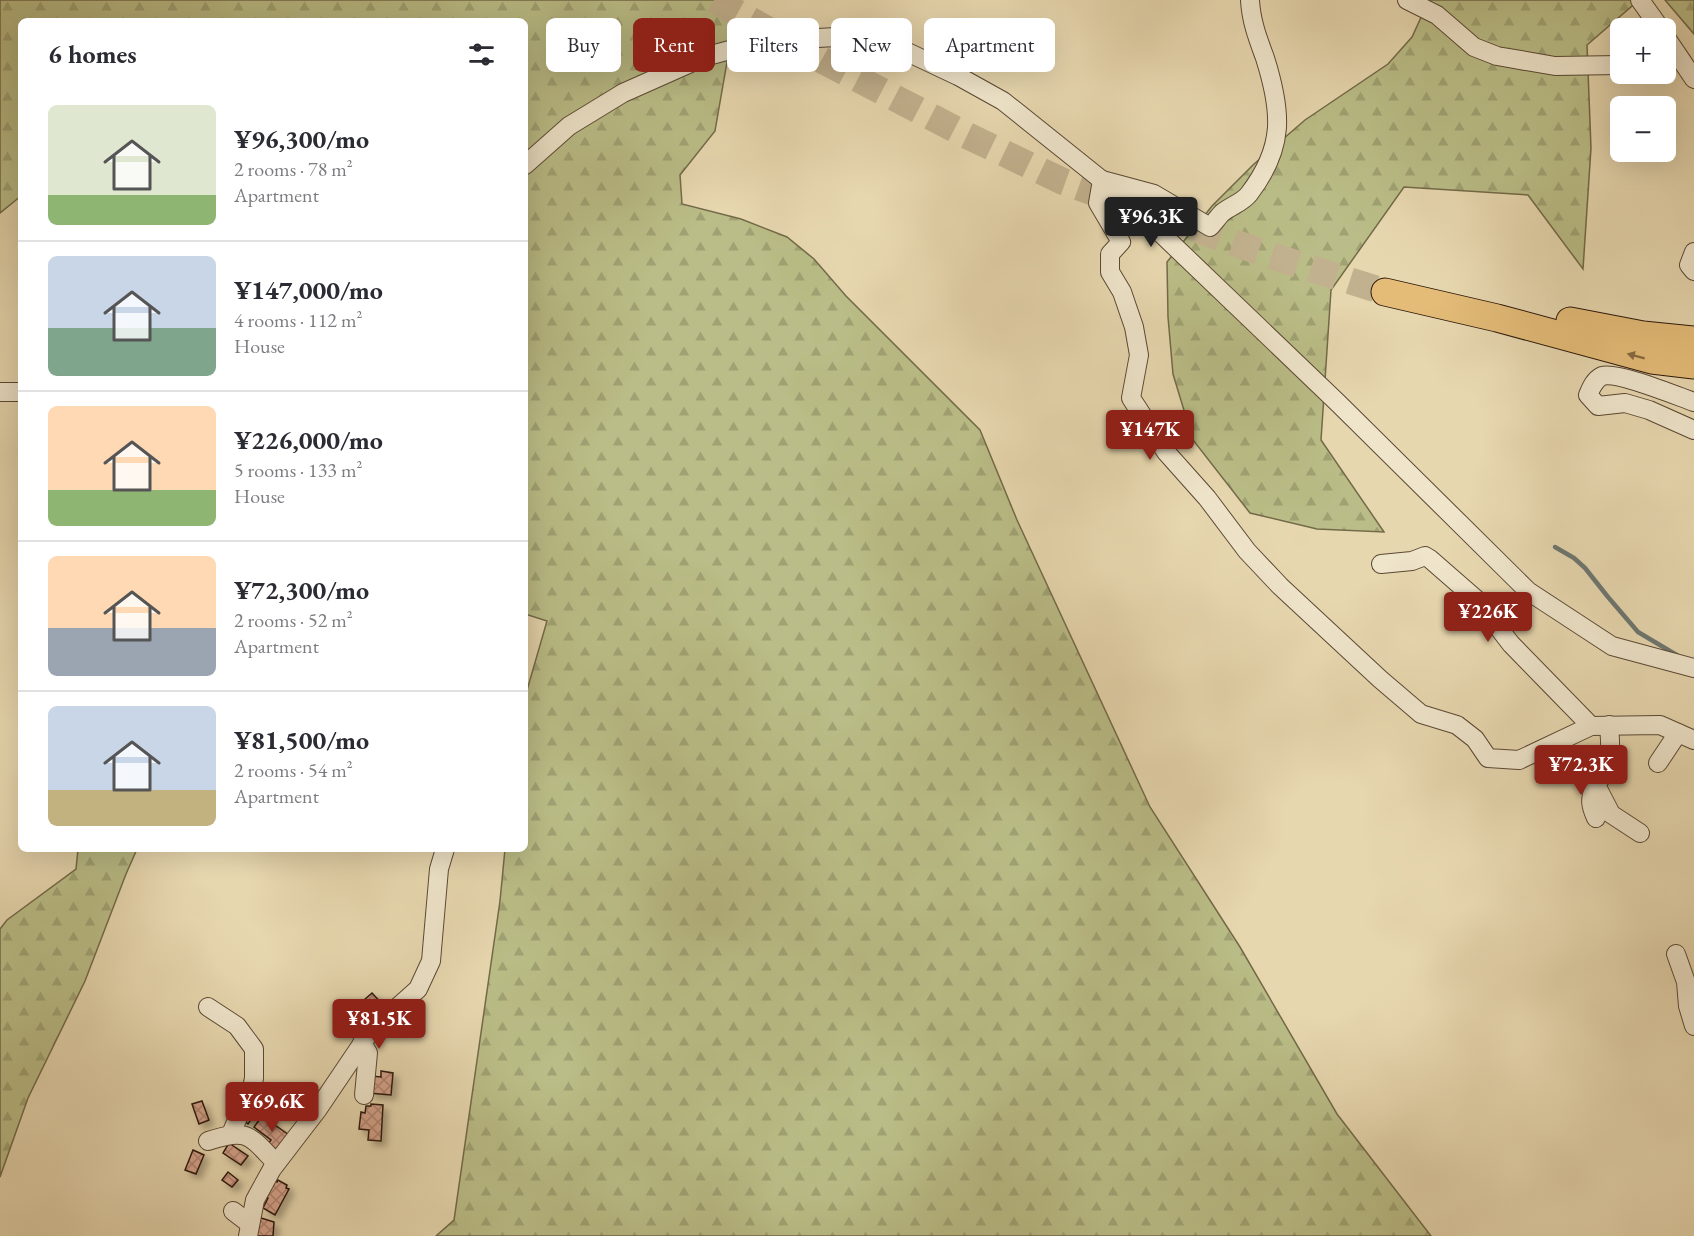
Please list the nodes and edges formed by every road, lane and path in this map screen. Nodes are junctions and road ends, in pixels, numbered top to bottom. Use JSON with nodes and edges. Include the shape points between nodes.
{"nodes":[{"id":1,"x":1250,"y":0,"type":"edge"},
{"id":2,"x":1407,"y":0,"type":"edge"},
{"id":3,"x":1640,"y":0,"type":"edge"},
{"id":4,"x":1653,"y":18,"type":"edge"},
{"id":5,"x":1676,"y":62,"type":"edge"},
{"id":6,"x":1610,"y":65,"type":"edge"},
{"id":7,"x":1694,"y":79,"type":"edge"},
{"id":8,"x":528,"y":162,"type":"edge"},
{"id":9,"x":1102,"y":180,"type":"junction"},
{"id":10,"x":1694,"y":252,"type":"edge"},
{"id":11,"x":1694,"y":271,"type":"edge"},
{"id":12,"x":1385,"y":292,"type":"tunnel mouth"},
{"id":13,"x":1497,"y":318,"type":"junction"},
{"id":14,"x":1694,"y":340,"type":"edge"},
{"id":15,"x":1694,"y":365,"type":"edge"},
{"id":16,"x":0,"y":392,"type":"edge"},
{"id":17,"x":18,"y":392,"type":"edge"},
{"id":18,"x":1694,"y":402,"type":"edge"},
{"id":19,"x":1694,"y":430,"type":"edge"},
{"id":20,"x":1382,"y":564,"type":"dead end"},
{"id":21,"x":1694,"y":668,"type":"edge"},
{"id":22,"x":1600,"y":725,"type":"junction"},
{"id":23,"x":1686,"y":736,"type":"edge"},
{"id":24,"x":1658,"y":763,"type":"dead end"},
{"id":25,"x":1596,"y":785,"type":"junction"},
{"id":26,"x":1596,"y":818,"type":"dead end"},
{"id":27,"x":1640,"y":832,"type":"dead end"},
{"id":28,"x":444,"y":852,"type":"edge"},
{"id":29,"x":1675,"y":952,"type":"dead end"},
{"id":30,"x":208,"y":1007,"type":"dead end"},
{"id":31,"x":1694,"y":1026,"type":"edge"},
{"id":32,"x":362,"y":1043,"type":"junction"},
{"id":33,"x":363,"y":1095,"type":"dead end"},
{"id":34,"x":231,"y":1134,"type":"junction"},
{"id":35,"x":208,"y":1142,"type":"dead end"},
{"id":36,"x":276,"y":1163,"type":"junction"},
{"id":37,"x":233,"y":1211,"type":"dead end"},
{"id":38,"x":249,"y":1230,"type":"edge"}],
"edges":[{"from":1,"to":9,"type":"street","via":[[1254,29],[1276,103],[1278,128],[1270,160],[1248,196],[1222,213],[1210,227],[1154,194]]},
{"from":2,"to":6,"type":"street","via":[[1437,15],[1474,47],[1497,56],[1555,66]]},
{"from":3,"to":4,"type":"street"},
{"from":5,"to":7,"type":"street"},
{"from":8,"to":9,"type":"street","via":[[569,126],[596,109],[704,57],[763,41],[836,37],[903,50],[958,76],[1003,101]]},
{"from":9,"to":21,"type":"street","via":[[1330,395],[1528,591],[1612,646]]},
{"from":9,"to":22,"type":"street","via":[[1098,202],[1121,242],[1110,254],[1110,272],[1122,292],[1139,356],[1131,398],[1166,452],[1208,498],[1247,551],[1380,679],[1422,714],[1457,725],[1488,758],[1519,760]]},
{"from":10,"to":11,"type":"street","via":[[1689,265]]},
{"from":12,"to":13,"type":"highway"},
{"from":13,"to":14,"type":"highway","via":[[1566,320]]},
{"from":15,"to":13,"type":"highway","one_way":true,"via":[[1652,360]]},
{"from":16,"to":17,"type":"street"},
{"from":18,"to":19,"type":"street","via":[[1616,376],[1602,376],[1588,395],[1598,406],[1625,403]]},
{"from":20,"to":22,"type":"street","via":[[1425,556],[1430,559],[1477,600],[1511,644]]},
{"from":22,"to":23,"type":"street","via":[[1660,725]]},
{"from":22,"to":25,"type":"street","via":[[1611,754],[1607,770]]},
{"from":23,"to":24,"type":"street"},
{"from":25,"to":26,"type":"street","via":[[1590,802]]},
{"from":25,"to":27,"type":"street","via":[[1611,814]]},
{"from":28,"to":32,"type":"street","via":[[439,869],[431,960],[418,989]]},
{"from":29,"to":31,"type":"street","via":[[1686,982]]},
{"from":30,"to":34,"type":"street","via":[[237,1026],[254,1049],[251,1093]]},
{"from":32,"to":33,"type":"street","via":[[368,1053]]},
{"from":32,"to":36,"type":"street"},
{"from":34,"to":35,"type":"street"},
{"from":34,"to":36,"type":"street","via":[[247,1136]]},
{"from":36,"to":38,"type":"street","via":[[255,1200]]},
{"from":37,"to":38,"type":"street"}]}
